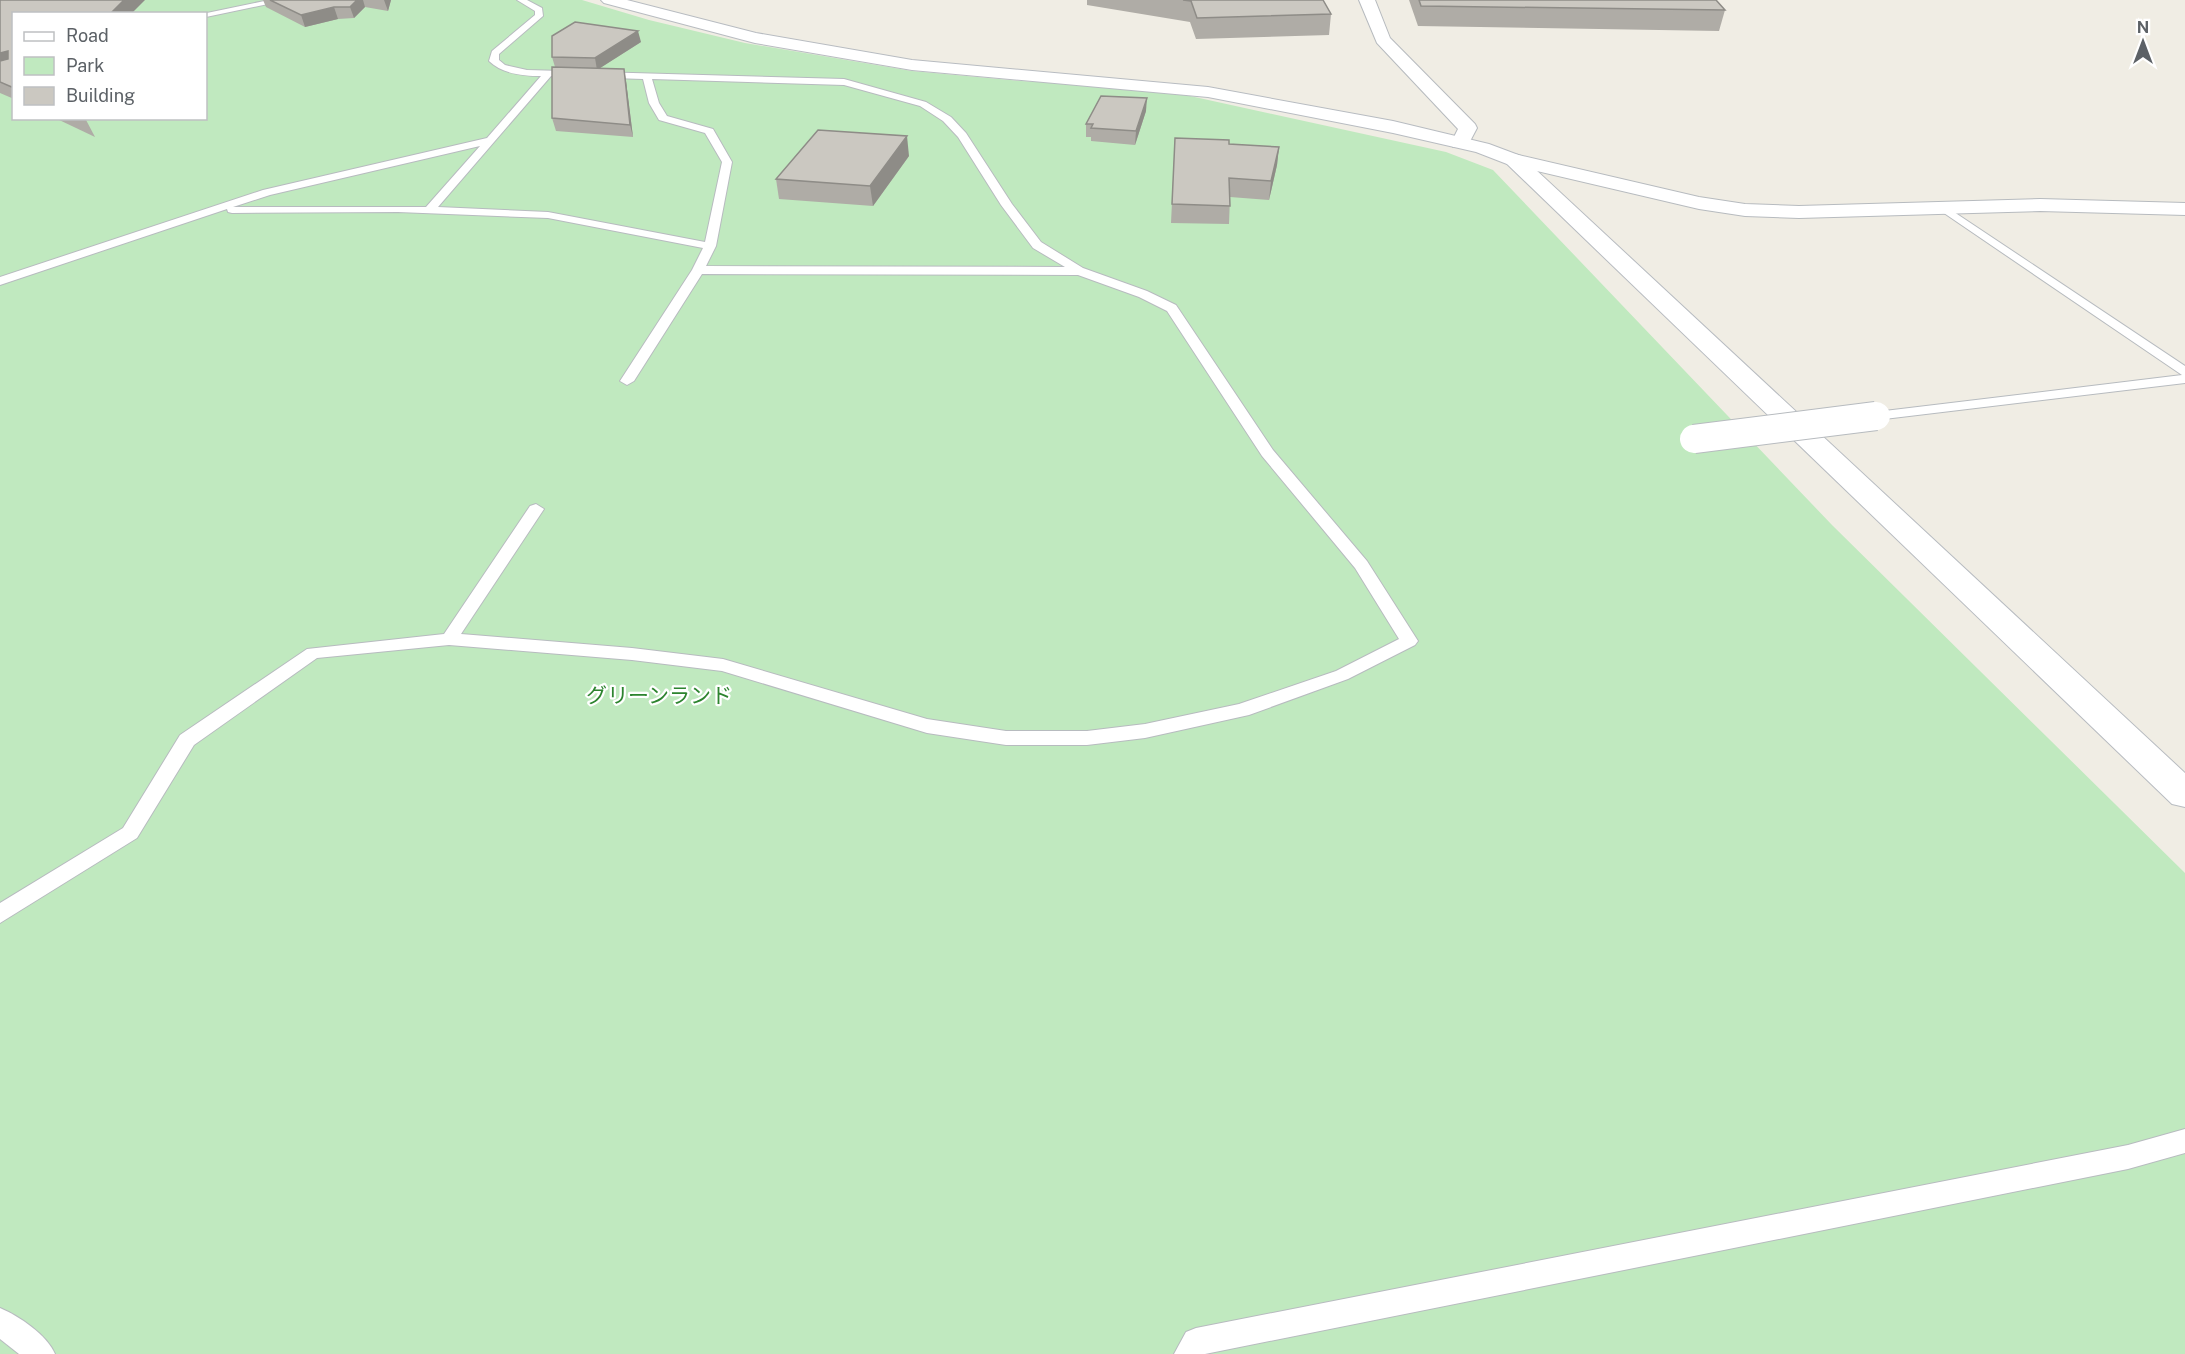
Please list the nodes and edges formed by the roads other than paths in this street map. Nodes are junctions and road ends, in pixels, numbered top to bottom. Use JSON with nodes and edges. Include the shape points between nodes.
{"nodes":[{"id":1,"x":283,"y":0,"type":"edge"},
{"id":2,"x":521,"y":0,"type":"edge"},
{"id":3,"x":609,"y":0,"type":"edge"},
{"id":4,"x":1367,"y":0,"type":"edge"},
{"id":5,"x":207,"y":14,"type":"edge"},
{"id":6,"x":549,"y":73,"type":"junction"},
{"id":7,"x":647,"y":77,"type":"junction"},
{"id":8,"x":491,"y":140,"type":"junction"},
{"id":9,"x":1460,"y":143,"type":"junction"},
{"id":10,"x":1514,"y":160,"type":"junction"},
{"id":11,"x":430,"y":209,"type":"junction"},
{"id":12,"x":1945,"y":209,"type":"junction"},
{"id":13,"x":2185,"y":209,"type":"edge"},
{"id":14,"x":213,"y":210,"type":"junction"},
{"id":15,"x":710,"y":246,"type":"junction"},
{"id":16,"x":698,"y":270,"type":"junction"},
{"id":17,"x":1078,"y":270,"type":"junction"},
{"id":18,"x":0,"y":281,"type":"edge"},
{"id":19,"x":2185,"y":372,"type":"edge"},
{"id":20,"x":2185,"y":379,"type":"edge"},
{"id":21,"x":627,"y":381,"type":"dead end"},
{"id":22,"x":1876,"y":416,"type":"joint"},
{"id":23,"x":1694,"y":439,"type":"dead end"},
{"id":24,"x":536,"y":509,"type":"dead end"},
{"id":25,"x":449,"y":639,"type":"junction"},
{"id":26,"x":2185,"y":795,"type":"edge"},
{"id":27,"x":0,"y":914,"type":"edge"},
{"id":28,"x":2185,"y":1141,"type":"edge"},
{"id":29,"x":0,"y":1322,"type":"edge"},
{"id":30,"x":41,"y":1354,"type":"edge"},
{"id":31,"x":1188,"y":1354,"type":"edge"}],
"edges":[{"from":1,"to":5,"type":"lane"},
{"from":2,"to":6,"type":"lane","via":[[539,10],[539,16],[495,53],[494,61],[527,73]]},
{"from":3,"to":9,"type":"street","via":[[755,38],[814,49],[912,65],[1208,92]]},
{"from":4,"to":9,"type":"street","via":[[1383,40],[1468,128]]},
{"from":6,"to":7,"type":"lane"},
{"from":6,"to":8,"type":"lane"},
{"from":7,"to":15,"type":"lane","via":[[663,118],[709,131],[728,162]]},
{"from":7,"to":17,"type":"lane","via":[[844,82],[923,104],[947,119],[962,135],[1006,205],[1037,244]]},
{"from":8,"to":11,"type":"lane"},
{"from":8,"to":14,"type":"lane","via":[[267,192]]},
{"from":9,"to":10,"type":"street"},
{"from":10,"to":12,"type":"street","via":[[1744,210]]},
{"from":10,"to":26,"type":"street"},
{"from":11,"to":14,"type":"lane"},
{"from":11,"to":15,"type":"lane","via":[[548,215]]},
{"from":12,"to":13,"type":"street","via":[[2051,205]]},
{"from":12,"to":19,"type":"lane"},
{"from":14,"to":18,"type":"lane"},
{"from":15,"to":16,"type":"lane"},
{"from":16,"to":17,"type":"lane"},
{"from":16,"to":21,"type":"lane"},
{"from":17,"to":25,"type":"lane","via":[[1172,309],[1267,453],[1361,565],[1409,641],[1342,675],[1242,710],[1145,731],[1087,738],[1006,738],[927,726],[723,665]]},
{"from":20,"to":22,"type":"lane"},
{"from":22,"to":23,"type":"street","bridge":true},
{"from":24,"to":25,"type":"lane"},
{"from":25,"to":27,"type":"lane","via":[[313,653],[187,740],[130,833]]},
{"from":28,"to":31,"type":"lane","via":[[2117,1160],[1196,1342]]},
{"from":29,"to":30,"type":"lane"}]}
